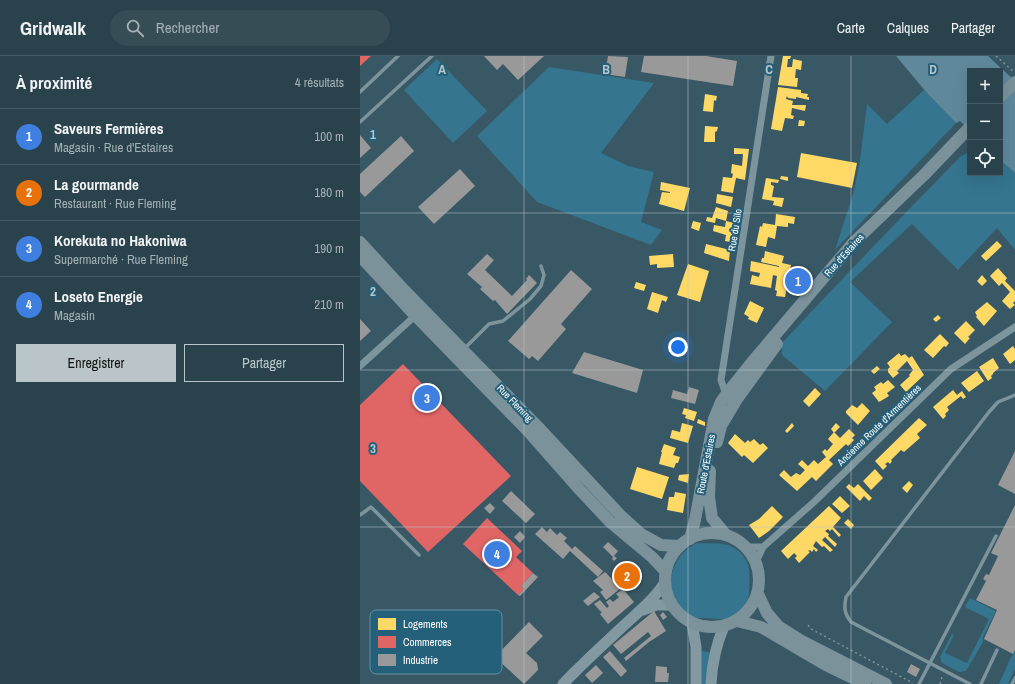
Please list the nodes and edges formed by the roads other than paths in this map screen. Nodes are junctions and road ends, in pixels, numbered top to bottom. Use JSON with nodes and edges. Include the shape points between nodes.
{"nodes":[{"id":1,"x":398,"y":56,"type":"edge"},
{"id":2,"x":432,"y":56,"type":"edge"},
{"id":3,"x":770,"y":56,"type":"edge"},
{"id":4,"x":1015,"y":82,"type":"edge"},
{"id":5,"x":360,"y":92,"type":"edge"},
{"id":6,"x":1015,"y":92,"type":"edge"},
{"id":7,"x":1003,"y":95,"type":"edge"},
{"id":8,"x":1003,"y":104,"type":"edge"},
{"id":9,"x":360,"y":122,"type":"edge"},
{"id":10,"x":967,"y":133,"type":"edge"},
{"id":11,"x":360,"y":242,"type":"edge"},
{"id":12,"x":360,"y":256,"type":"edge"},
{"id":13,"x":541,"y":266,"type":"dead end"},
{"id":14,"x":416,"y":315,"type":"junction"},
{"id":15,"x":1015,"y":327,"type":"edge"},
{"id":16,"x":463,"y":350,"type":"junction"},
{"id":17,"x":360,"y":366,"type":"edge"},
{"id":18,"x":1015,"y":395,"type":"edge"},
{"id":19,"x":732,"y":396,"type":"junction"},
{"id":20,"x":360,"y":514,"type":"edge"},
{"id":21,"x":726,"y":535,"type":"junction"},
{"id":22,"x":996,"y":536,"type":"dead end"},
{"id":23,"x":685,"y":542,"type":"junction"},
{"id":24,"x":764,"y":546,"type":"junction"},
{"id":25,"x":746,"y":547,"type":"junction"},
{"id":26,"x":419,"y":555,"type":"dead end"},
{"id":27,"x":756,"y":562,"type":"junction"},
{"id":28,"x":665,"y":577,"type":"junction"},
{"id":29,"x":758,"y":594,"type":"junction"},
{"id":30,"x":672,"y":605,"type":"junction"},
{"id":31,"x":640,"y":610,"type":"junction"},
{"id":32,"x":737,"y":621,"type":"junction"},
{"id":33,"x":692,"y":623,"type":"junction"},
{"id":34,"x":724,"y":626,"type":"junction"},
{"id":35,"x":997,"y":650,"type":"dead end"},
{"id":36,"x":929,"y":664,"type":"junction"},
{"id":37,"x":1015,"y":678,"type":"edge"},
{"id":38,"x":563,"y":684,"type":"edge"},
{"id":39,"x":696,"y":684,"type":"edge"},
{"id":40,"x":711,"y":684,"type":"edge"},
{"id":41,"x":866,"y":684,"type":"edge"},
{"id":42,"x":886,"y":684,"type":"edge"},
{"id":43,"x":919,"y":684,"type":"edge"},
{"id":44,"x":970,"y":684,"type":"edge"},
{"id":45,"x":981,"y":684,"type":"edge"},
{"id":46,"x":1012,"y":684,"type":"edge"}],
"edges":[{"from":1,"to":5,"type":"lane"},
{"from":2,"to":9,"type":"lane"},
{"from":3,"to":19,"type":"street","name":"Rue du Silo","via":[[721,380],[724,389]]},
{"from":4,"to":7,"type":"main road"},
{"from":6,"to":8,"type":"main road"},
{"from":10,"to":19,"type":"main road","via":[[858,250]]},
{"from":11,"to":16,"type":"main road","name":"Rue Fleming"},
{"from":12,"to":14,"type":"main road","name":"Rue Fleming"},
{"from":13,"to":16,"type":"lane","via":[[544,275],[541,286],[530,299],[503,321],[489,324]]},
{"from":14,"to":17,"type":"street"},
{"from":14,"to":28,"type":"main road","name":"Rue Fleming","via":[[523,426],[610,522],[652,557]]},
{"from":15,"to":24,"type":"street","name":"Ancienne Route d'Armentières","via":[[951,369],[814,502]]},
{"from":16,"to":23,"type":"main road","name":"Rue Fleming","via":[[641,534],[660,545]]},
{"from":18,"to":36,"type":"lane","via":[[998,402],[846,597],[845,614],[851,622]]},
{"from":19,"to":21,"type":"main road","name":"Route d'Estaires","via":[[711,466],[709,497],[712,518]]},
{"from":19,"to":23,"type":"main road","name":"Route d'Estaires","via":[[721,402],[714,419],[695,520]]},
{"from":20,"to":26,"type":"lane","via":[[371,507]]},
{"from":21,"to":23,"type":"main road","via":[[708,534]]},
{"from":21,"to":25,"type":"main road"},
{"from":22,"to":36,"type":"lane"},
{"from":23,"to":28,"type":"main road","via":[[671,558]]},
{"from":24,"to":25,"type":"street"},
{"from":24,"to":27,"type":"street","name":"Ancienne Route d'Armentières"},
{"from":25,"to":27,"type":"main road"},
{"from":27,"to":29,"type":"main road","via":[[760,584]]},
{"from":28,"to":30,"type":"main road"},
{"from":28,"to":31,"type":"street","via":[[660,590]]},
{"from":29,"to":32,"type":"main road","via":[[748,612]]},
{"from":29,"to":42,"type":"main road","via":[[767,613],[778,626]]},
{"from":30,"to":31,"type":"street","via":[[656,605]]},
{"from":30,"to":33,"type":"main road","via":[[681,616]]},
{"from":31,"to":38,"type":"street"},
{"from":32,"to":34,"type":"main road"},
{"from":32,"to":41,"type":"main road","via":[[761,627],[826,665]]},
{"from":33,"to":34,"type":"main road","via":[[708,627]]},
{"from":33,"to":39,"type":"street","via":[[696,647]]},
{"from":34,"to":40,"type":"street","via":[[716,646]]},
{"from":35,"to":45,"type":"lane"},
{"from":36,"to":43,"type":"lane"},
{"from":36,"to":44,"type":"lane"},
{"from":37,"to":46,"type":"lane"}]}
